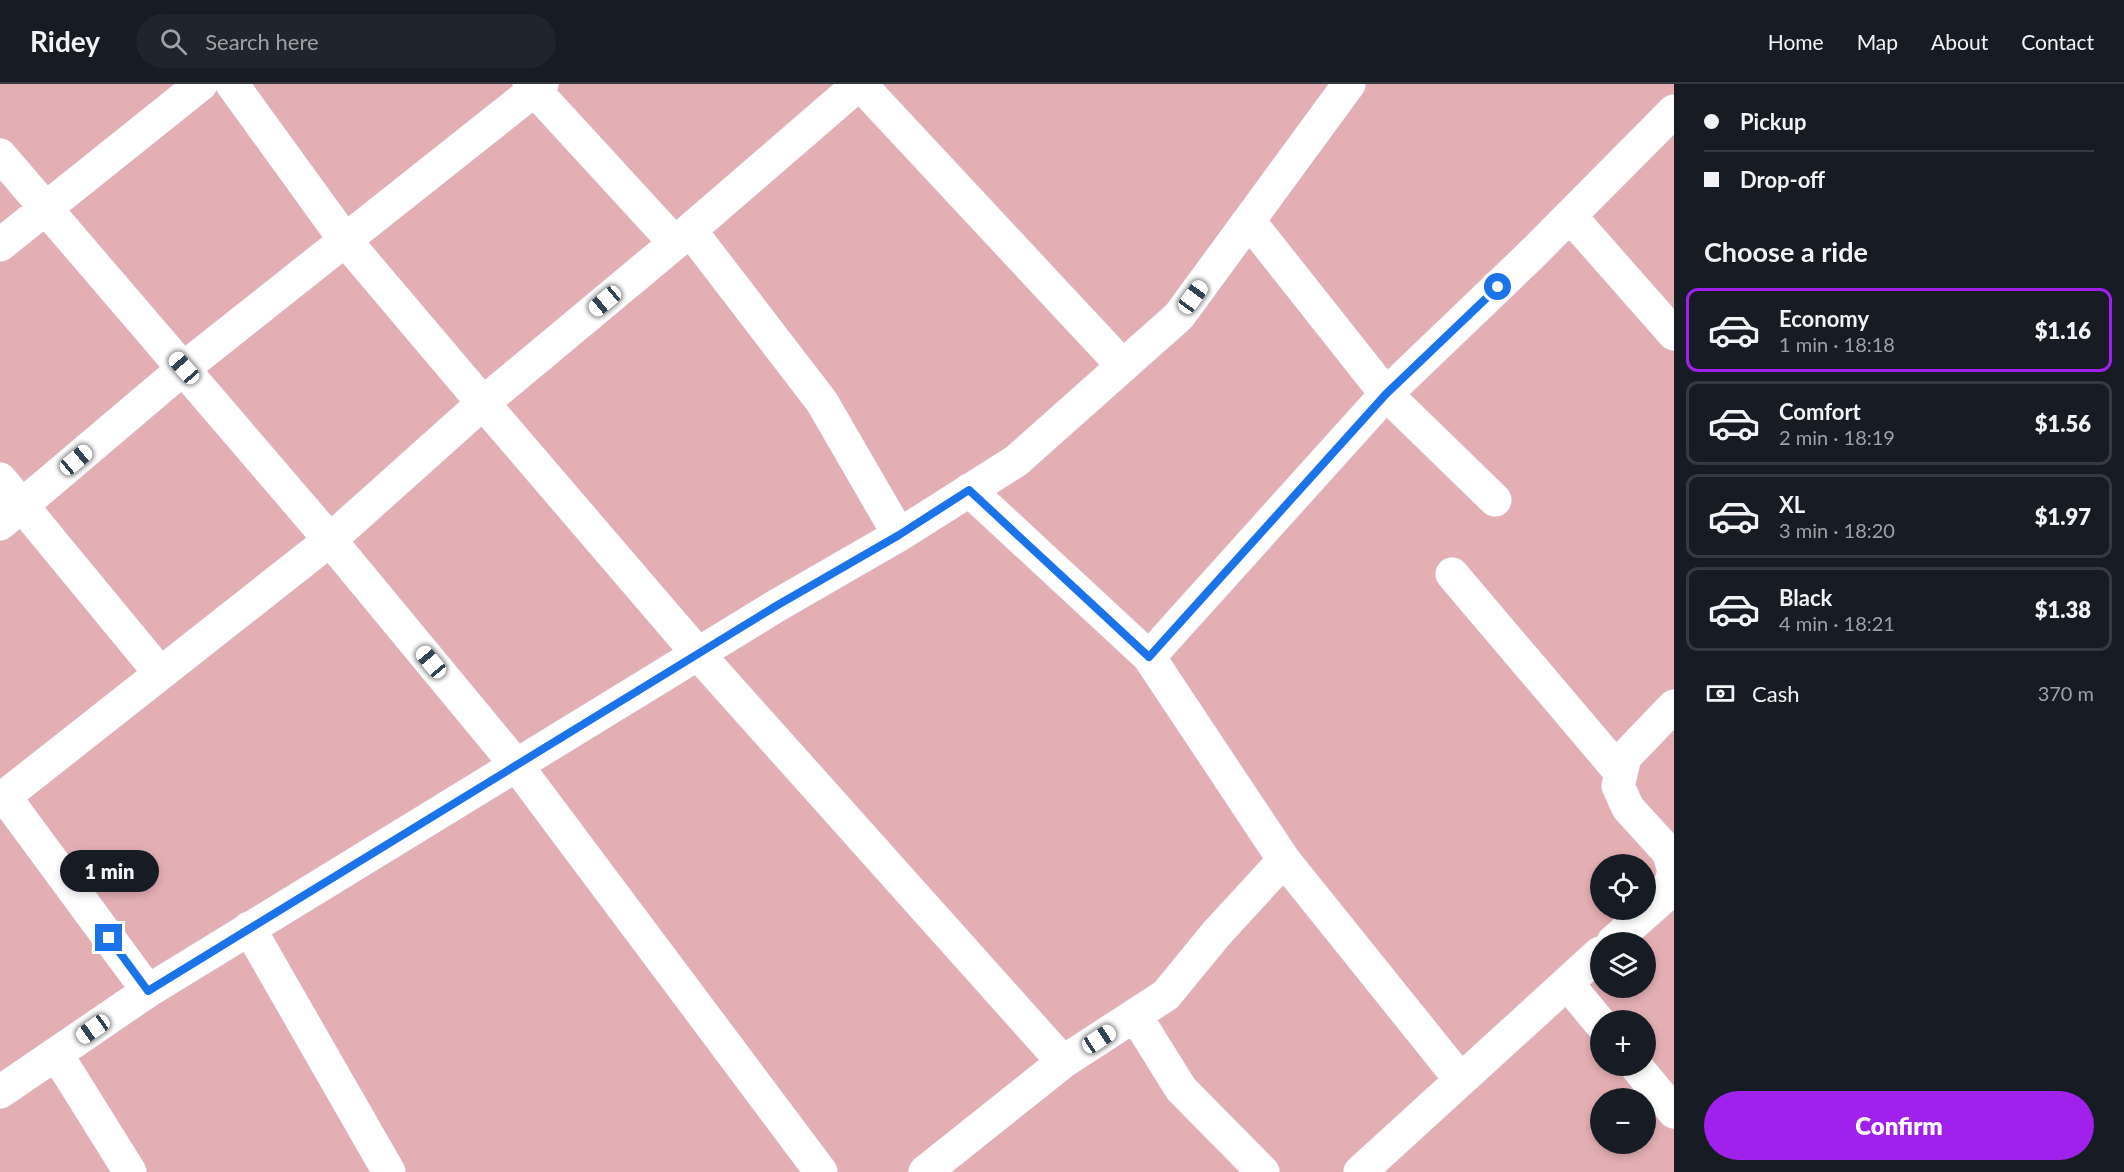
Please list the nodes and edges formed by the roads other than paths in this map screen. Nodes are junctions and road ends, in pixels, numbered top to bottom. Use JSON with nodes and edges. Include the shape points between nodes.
{"nodes":[{"id":1,"x":201,"y":84,"type":"edge"},
{"id":2,"x":232,"y":84,"type":"edge"},
{"id":3,"x":859,"y":84,"type":"edge"},
{"id":4,"x":1349,"y":84,"type":"edge"},
{"id":5,"x":535,"y":86,"type":"edge"},
{"id":6,"x":1674,"y":111,"type":"edge"},
{"id":7,"x":0,"y":156,"type":"edge"},
{"id":8,"x":46,"y":210,"type":"junction"},
{"id":9,"x":1570,"y":216,"type":"junction"},
{"id":10,"x":1249,"y":221,"type":"junction"},
{"id":11,"x":682,"y":236,"type":"junction"},
{"id":12,"x":345,"y":240,"type":"junction"},
{"id":13,"x":0,"y":245,"type":"edge"},
{"id":14,"x":1674,"y":334,"type":"edge"},
{"id":15,"x":1123,"y":366,"type":"junction"},
{"id":16,"x":184,"y":368,"type":"junction"},
{"id":17,"x":1386,"y":394,"type":"junction"},
{"id":18,"x":483,"y":403,"type":"junction"},
{"id":19,"x":0,"y":479,"type":"edge"},
{"id":20,"x":969,"y":490,"type":"junction"},
{"id":21,"x":1495,"y":501,"type":"dead end"},
{"id":22,"x":11,"y":515,"type":"edge"},
{"id":23,"x":899,"y":535,"type":"junction"},
{"id":24,"x":330,"y":540,"type":"junction"},
{"id":25,"x":1452,"y":574,"type":"dead end"},
{"id":26,"x":699,"y":655,"type":"junction"},
{"id":27,"x":1149,"y":657,"type":"junction"},
{"id":28,"x":160,"y":673,"type":"junction"},
{"id":29,"x":1674,"y":706,"type":"edge"},
{"id":30,"x":517,"y":766,"type":"junction"},
{"id":31,"x":1621,"y":773,"type":"junction"},
{"id":32,"x":2,"y":798,"type":"edge"},
{"id":33,"x":1284,"y":860,"type":"junction"},
{"id":34,"x":249,"y":928,"type":"junction"},
{"id":35,"x":1624,"y":932,"type":"edge"},
{"id":36,"x":1590,"y":962,"type":"edge"},
{"id":37,"x":1567,"y":983,"type":"junction"},
{"id":38,"x":148,"y":991,"type":"junction"},
{"id":39,"x":1590,"y":1011,"type":"edge"},
{"id":40,"x":1135,"y":1015,"type":"junction"},
{"id":41,"x":57,"y":1055,"type":"junction"},
{"id":42,"x":1063,"y":1062,"type":"junction"},
{"id":43,"x":1644,"y":1076,"type":"edge"},
{"id":44,"x":1460,"y":1079,"type":"junction"},
{"id":45,"x":0,"y":1092,"type":"edge"},
{"id":46,"x":1674,"y":1112,"type":"edge"},
{"id":47,"x":130,"y":1172,"type":"edge"},
{"id":48,"x":389,"y":1172,"type":"edge"},
{"id":49,"x":820,"y":1172,"type":"edge"},
{"id":50,"x":925,"y":1172,"type":"edge"},
{"id":51,"x":1263,"y":1172,"type":"edge"},
{"id":52,"x":1360,"y":1172,"type":"edge"}],
"edges":[{"from":1,"to":8,"type":"street"},
{"from":2,"to":12,"type":"street"},
{"from":3,"to":11,"type":"street"},
{"from":3,"to":15,"type":"street"},
{"from":4,"to":10,"type":"street"},
{"from":5,"to":11,"type":"street"},
{"from":5,"to":12,"type":"street"},
{"from":6,"to":9,"type":"street"},
{"from":7,"to":8,"type":"street"},
{"from":8,"to":13,"type":"street"},
{"from":8,"to":16,"type":"street"},
{"from":9,"to":14,"type":"street"},
{"from":9,"to":17,"type":"street"},
{"from":10,"to":15,"type":"street","via":[[1179,316]]},
{"from":10,"to":17,"type":"street"},
{"from":11,"to":18,"type":"street"},
{"from":11,"to":23,"type":"street","via":[[822,402]]},
{"from":12,"to":16,"type":"street"},
{"from":12,"to":18,"type":"street"},
{"from":15,"to":20,"type":"street","via":[[1016,461]]},
{"from":16,"to":22,"type":"street"},
{"from":16,"to":24,"type":"street"},
{"from":17,"to":21,"type":"street"},
{"from":17,"to":27,"type":"street"},
{"from":18,"to":24,"type":"street"},
{"from":18,"to":26,"type":"street"},
{"from":19,"to":22,"type":"street"},
{"from":20,"to":23,"type":"street"},
{"from":20,"to":27,"type":"street"},
{"from":22,"to":28,"type":"street"},
{"from":23,"to":26,"type":"street"},
{"from":24,"to":28,"type":"street"},
{"from":24,"to":30,"type":"street"},
{"from":25,"to":31,"type":"street"},
{"from":26,"to":30,"type":"street"},
{"from":26,"to":42,"type":"street"},
{"from":27,"to":33,"type":"street"},
{"from":28,"to":32,"type":"street"},
{"from":29,"to":31,"type":"street","via":[[1625,757]]},
{"from":30,"to":34,"type":"street"},
{"from":30,"to":49,"type":"street"},
{"from":31,"to":35,"type":"street","via":[[1618,786],[1628,808],[1669,853],[1674,872],[1667,894]]},
{"from":32,"to":38,"type":"street"},
{"from":33,"to":40,"type":"street","via":[[1166,995]]},
{"from":33,"to":44,"type":"street"},
{"from":34,"to":38,"type":"street"},
{"from":34,"to":48,"type":"street"},
{"from":36,"to":37,"type":"street"},
{"from":37,"to":39,"type":"street"},
{"from":37,"to":44,"type":"street"},
{"from":38,"to":41,"type":"street"},
{"from":40,"to":42,"type":"street"},
{"from":40,"to":51,"type":"street","via":[[1181,1089]]},
{"from":41,"to":45,"type":"street"},
{"from":41,"to":47,"type":"street"},
{"from":42,"to":50,"type":"street"},
{"from":43,"to":46,"type":"street"},
{"from":44,"to":52,"type":"street"}]}
